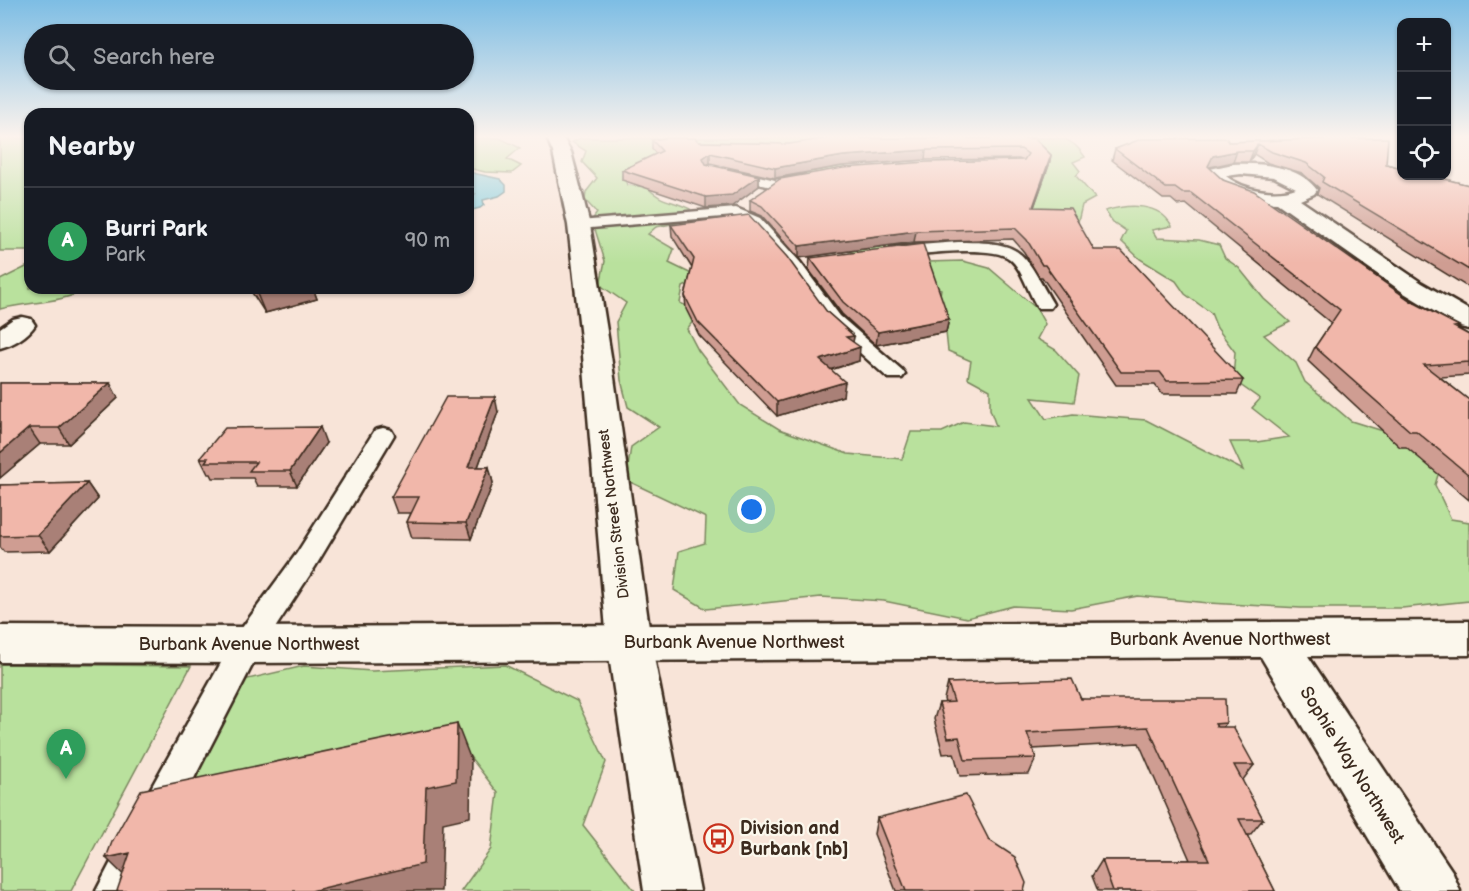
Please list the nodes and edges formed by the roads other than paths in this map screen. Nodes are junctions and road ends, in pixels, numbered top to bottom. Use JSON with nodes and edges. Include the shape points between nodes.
{"nodes":[{"id":1,"x":568,"y":180,"type":"edge"},
{"id":2,"x":760,"y":180,"type":"edge"},
{"id":3,"x":797,"y":180,"type":"edge"},
{"id":4,"x":775,"y":183,"type":"junction"},
{"id":5,"x":1282,"y":197,"type":"dead end"},
{"id":6,"x":736,"y":212,"type":"junction"},
{"id":7,"x":579,"y":225,"type":"junction"},
{"id":8,"x":884,"y":254,"type":"edge"},
{"id":9,"x":816,"y":262,"type":"edge"},
{"id":10,"x":794,"y":265,"type":"junction"},
{"id":11,"x":1044,"y":304,"type":"dead end"},
{"id":12,"x":1469,"y":321,"type":"edge"},
{"id":13,"x":895,"y":374,"type":"dead end"},
{"id":14,"x":383,"y":435,"type":"dead end"},
{"id":15,"x":1469,"y":638,"type":"edge"},
{"id":16,"x":1273,"y":639,"type":"junction"},
{"id":17,"x":629,"y":642,"type":"junction"},
{"id":18,"x":0,"y":644,"type":"edge"},
{"id":19,"x":247,"y":645,"type":"junction"},
{"id":20,"x":115,"y":891,"type":"edge"},
{"id":21,"x":672,"y":891,"type":"edge"},
{"id":22,"x":1432,"y":891,"type":"edge"}],
"edges":[{"from":1,"to":7,"type":"street","name":"Division Street Northwest"},
{"from":2,"to":4,"type":"lane"},
{"from":3,"to":4,"type":"lane"},
{"from":4,"to":6,"type":"lane"},
{"from":5,"to":12,"type":"street","via":[[1413,288]]},
{"from":6,"to":7,"type":"lane"},
{"from":6,"to":10,"type":"lane","via":[[754,221]]},
{"from":7,"to":17,"type":"street","name":"Division Street Northwest"},
{"from":8,"to":11,"type":"lane","via":[[999,248],[1015,254]]},
{"from":9,"to":10,"type":"lane"},
{"from":10,"to":13,"type":"lane","via":[[834,320]]},
{"from":14,"to":19,"type":"lane","via":[[306,560]]},
{"from":15,"to":16,"type":"street","name":"Burbank Avenue Northwest"},
{"from":16,"to":17,"type":"street","name":"Burbank Avenue Northwest"},
{"from":16,"to":22,"type":"street","name":"Sophie Way Northwest"},
{"from":17,"to":19,"type":"street","name":"Burbank Avenue Northwest"},
{"from":17,"to":21,"type":"street","name":"Division Street Northwest"},
{"from":18,"to":19,"type":"street","name":"Burbank Avenue Northwest"},
{"from":19,"to":20,"type":"lane"}]}
